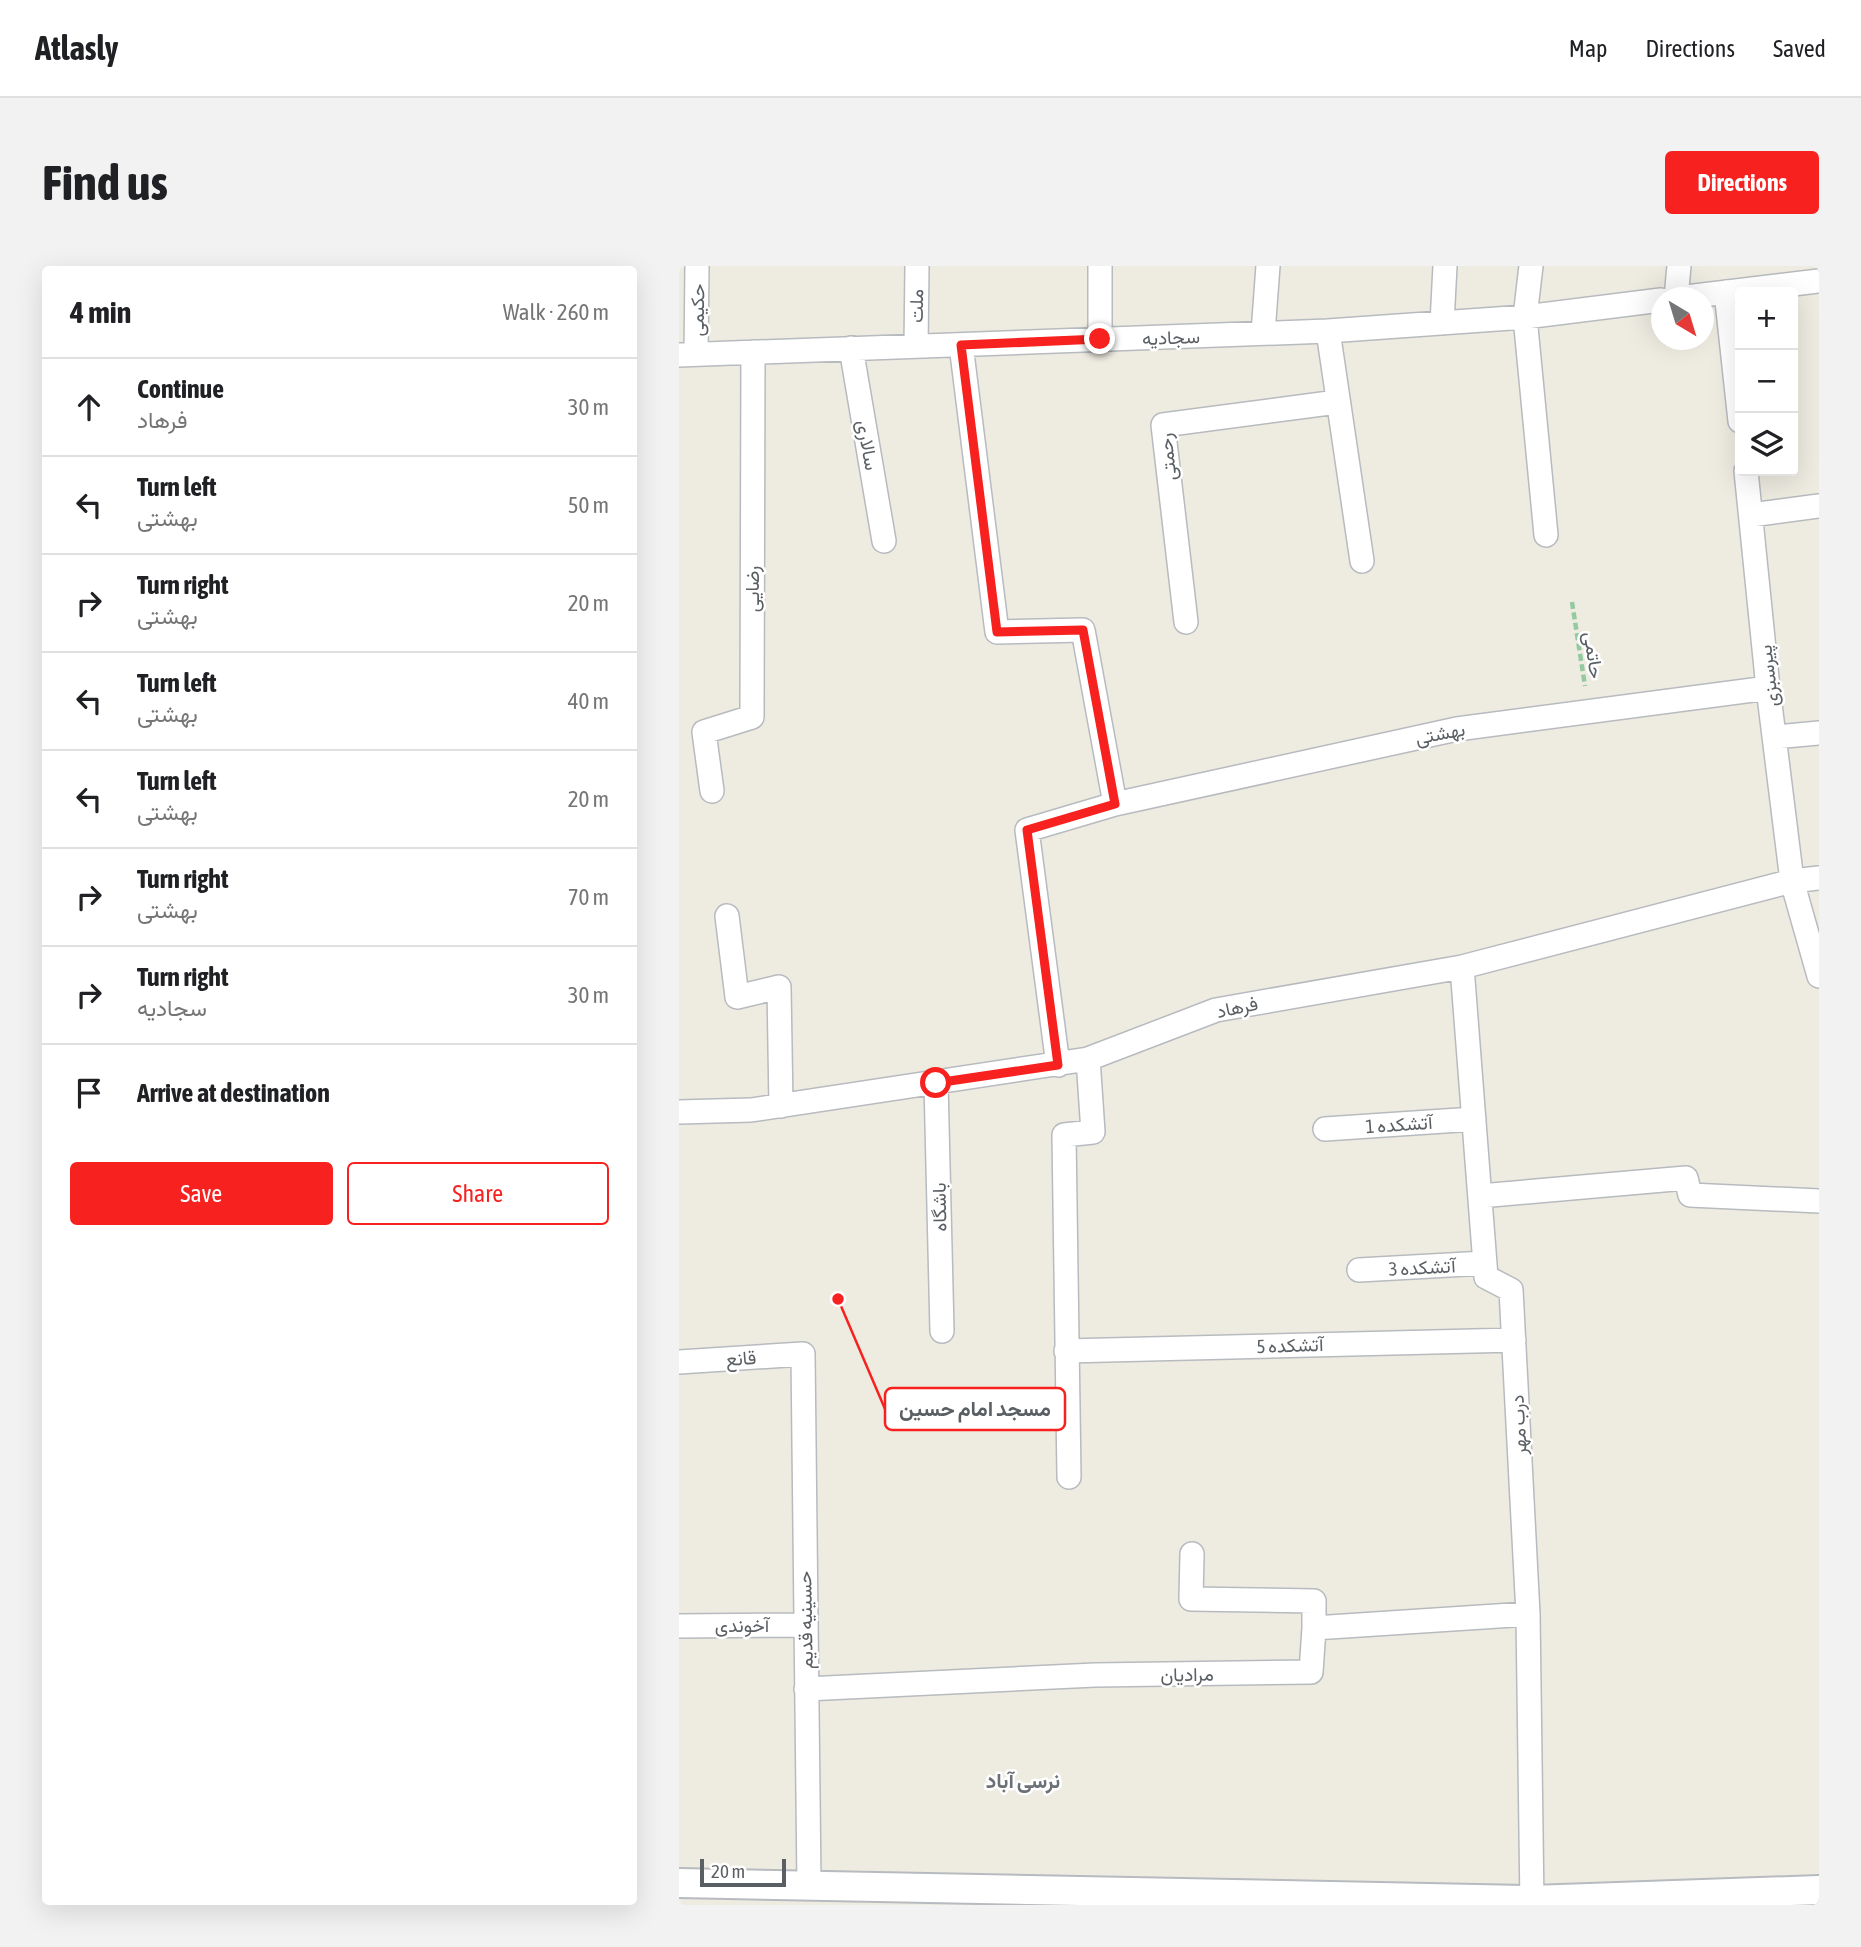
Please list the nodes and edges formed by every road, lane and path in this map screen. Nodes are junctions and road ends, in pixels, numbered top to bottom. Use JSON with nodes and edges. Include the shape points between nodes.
{"nodes":[{"id":1,"x":697,"y":266,"type":"edge"},
{"id":2,"x":917,"y":266,"type":"edge"},
{"id":3,"x":1100,"y":266,"type":"edge"},
{"id":4,"x":1268,"y":266,"type":"edge"},
{"id":5,"x":1445,"y":266,"type":"edge"},
{"id":6,"x":1531,"y":266,"type":"edge"},
{"id":7,"x":1679,"y":266,"type":"edge"},
{"id":8,"x":1819,"y":281,"type":"edge"},
{"id":9,"x":1678,"y":287,"type":"edge"},
{"id":10,"x":1726,"y":292,"type":"junction"},
{"id":11,"x":1714,"y":293,"type":"edge"},
{"id":12,"x":1651,"y":301,"type":"edge"},
{"id":13,"x":1525,"y":317,"type":"junction"},
{"id":14,"x":1442,"y":323,"type":"junction"},
{"id":15,"x":1328,"y":331,"type":"junction"},
{"id":16,"x":1263,"y":333,"type":"junction"},
{"id":17,"x":1100,"y":339,"type":"junction"},
{"id":18,"x":961,"y":345,"type":"junction"},
{"id":19,"x":916,"y":346,"type":"junction"},
{"id":20,"x":851,"y":348,"type":"junction"},
{"id":21,"x":753,"y":352,"type":"junction"},
{"id":22,"x":688,"y":355,"type":"edge"},
{"id":23,"x":1337,"y":402,"type":"junction"},
{"id":24,"x":1739,"y":413,"type":"edge"},
{"id":25,"x":1747,"y":476,"type":"edge"},
{"id":26,"x":1819,"y":506,"type":"edge"},
{"id":27,"x":1751,"y":515,"type":"junction"},
{"id":28,"x":1546,"y":535,"type":"dead end"},
{"id":29,"x":884,"y":541,"type":"dead end"},
{"id":30,"x":1362,"y":561,"type":"dead end"},
{"id":31,"x":1572,"y":602,"type":"dead end"},
{"id":32,"x":1186,"y":622,"type":"dead end"},
{"id":33,"x":1768,"y":688,"type":"junction"},
{"id":34,"x":1588,"y":711,"type":"junction"},
{"id":35,"x":1819,"y":733,"type":"edge"},
{"id":36,"x":1776,"y":737,"type":"junction"},
{"id":37,"x":712,"y":791,"type":"dead end"},
{"id":38,"x":1115,"y":804,"type":"junction"},
{"id":39,"x":1819,"y":878,"type":"edge"},
{"id":40,"x":1793,"y":881,"type":"junction"},
{"id":41,"x":727,"y":916,"type":"dead end"},
{"id":42,"x":1462,"y":967,"type":"junction"},
{"id":43,"x":1819,"y":976,"type":"edge"},
{"id":44,"x":1088,"y":1059,"type":"junction"},
{"id":45,"x":1058,"y":1065,"type":"junction"},
{"id":46,"x":936,"y":1083,"type":"junction"},
{"id":47,"x":781,"y":1106,"type":"junction"},
{"id":48,"x":679,"y":1112,"type":"edge"},
{"id":49,"x":1474,"y":1119,"type":"junction"},
{"id":50,"x":1325,"y":1129,"type":"dead end"},
{"id":51,"x":1480,"y":1196,"type":"junction"},
{"id":52,"x":1819,"y":1201,"type":"edge"},
{"id":53,"x":1485,"y":1264,"type":"junction"},
{"id":54,"x":1359,"y":1270,"type":"dead end"},
{"id":55,"x":942,"y":1331,"type":"dead end"},
{"id":56,"x":1514,"y":1340,"type":"junction"},
{"id":57,"x":1066,"y":1351,"type":"junction"},
{"id":58,"x":803,"y":1354,"type":"joint"},
{"id":59,"x":679,"y":1362,"type":"edge"},
{"id":60,"x":1069,"y":1477,"type":"dead end"},
{"id":61,"x":1192,"y":1554,"type":"dead end"},
{"id":62,"x":1528,"y":1614,"type":"junction"},
{"id":63,"x":806,"y":1625,"type":"junction"},
{"id":64,"x":679,"y":1626,"type":"edge"},
{"id":65,"x":1314,"y":1628,"type":"junction"},
{"id":66,"x":806,"y":1689,"type":"junction"},
{"id":67,"x":679,"y":1883,"type":"edge"},
{"id":68,"x":809,"y":1885,"type":"junction"},
{"id":69,"x":1819,"y":1890,"type":"edge"},
{"id":70,"x":1093,"y":1898,"type":"edge"},
{"id":71,"x":1235,"y":1900,"type":"edge"},
{"id":72,"x":1532,"y":1903,"type":"edge"}],
"edges":[{"from":1,"to":22,"type":"street","name":"حکیمی"},
{"from":2,"to":19,"type":"street","name":"ملت"},
{"from":3,"to":17,"type":"street"},
{"from":4,"to":16,"type":"street"},
{"from":5,"to":14,"type":"street"},
{"from":6,"to":13,"type":"street"},
{"from":7,"to":9,"type":"street"},
{"from":8,"to":10,"type":"street"},
{"from":10,"to":11,"type":"street"},
{"from":10,"to":24,"type":"street"},
{"from":12,"to":13,"type":"street","name":"سجادیه"},
{"from":13,"to":14,"type":"street","name":"سجادیه"},
{"from":13,"to":28,"type":"street"},
{"from":14,"to":15,"type":"street","name":"سجادیه"},
{"from":15,"to":16,"type":"street","name":"سجادیه"},
{"from":15,"to":23,"type":"street"},
{"from":16,"to":17,"type":"street","name":"سجادیه"},
{"from":17,"to":18,"type":"street","name":"سجادیه"},
{"from":18,"to":19,"type":"street","name":"سجادیه"},
{"from":18,"to":38,"type":"street","via":[[997,632],[1083,630]]},
{"from":19,"to":20,"type":"street","name":"سجادیه"},
{"from":20,"to":21,"type":"street","name":"سجادیه"},
{"from":20,"to":29,"type":"street","name":"سالاری"},
{"from":21,"to":22,"type":"street","name":"سجادیه"},
{"from":21,"to":37,"type":"street","name":"رضایی","via":[[752,717],[704,732]]},
{"from":23,"to":30,"type":"street"},
{"from":23,"to":32,"type":"street","name":"رحمتی","via":[[1163,425]]},
{"from":25,"to":27,"type":"street","name":"پیرسبزی"},
{"from":26,"to":27,"type":"street"},
{"from":27,"to":33,"type":"street","name":"پیرسبزی"},
{"from":31,"to":34,"type":"path","name":"حاتمی"},
{"from":33,"to":34,"type":"street","name":"بهشتی"},
{"from":33,"to":36,"type":"street","name":"پیرسبزی"},
{"from":34,"to":38,"type":"street","name":"بهشتی","via":[[1457,729]]},
{"from":35,"to":36,"type":"street"},
{"from":36,"to":40,"type":"street","name":"پیرسبزی"},
{"from":38,"to":45,"type":"street","name":"بهشتی","via":[[1027,830]]},
{"from":39,"to":40,"type":"street","name":"فرهاد"},
{"from":40,"to":42,"type":"street","name":"فرهاد"},
{"from":40,"to":43,"type":"street","name":"پیرسبزی"},
{"from":41,"to":47,"type":"street","via":[[737,997],[779,986]]},
{"from":42,"to":44,"type":"street","name":"فرهاد","via":[[1216,1010]]},
{"from":42,"to":49,"type":"street"},
{"from":44,"to":45,"type":"street","name":"فرهاد"},
{"from":44,"to":57,"type":"street","via":[[1093,1132],[1064,1135]]},
{"from":45,"to":46,"type":"street","name":"فرهاد"},
{"from":46,"to":47,"type":"street","name":"فرهاد"},
{"from":46,"to":55,"type":"street","name":"باشگاه"},
{"from":47,"to":48,"type":"street","name":"فرهاد"},
{"from":49,"to":50,"type":"street","name":"آتشکده 1"},
{"from":49,"to":51,"type":"street"},
{"from":51,"to":52,"type":"street","via":[[1686,1178],[1690,1195]]},
{"from":51,"to":53,"type":"street"},
{"from":53,"to":54,"type":"street","name":"آتشکده 3"},
{"from":53,"to":56,"type":"street","name":"درب مهر","via":[[1486,1277],[1511,1290]]},
{"from":56,"to":57,"type":"street","name":"آتشکده 5"},
{"from":56,"to":62,"type":"street","name":"درب مهر"},
{"from":57,"to":60,"type":"street"},
{"from":58,"to":59,"type":"street","name":"قانع"},
{"from":58,"to":63,"type":"street","name":"حسینیه قدیم"},
{"from":61,"to":65,"type":"street","via":[[1191,1599],[1314,1601]]},
{"from":62,"to":65,"type":"street"},
{"from":62,"to":72,"type":"street","name":"درب مهر"},
{"from":63,"to":64,"type":"street","name":"آخوندی"},
{"from":63,"to":66,"type":"street","name":"حسینیه قدیم"},
{"from":65,"to":66,"type":"street","name":"مرادیان","via":[[1311,1672],[1095,1675]]},
{"from":66,"to":68,"type":"street","name":"حسینیه قدیم"},
{"from":67,"to":68,"type":"street"},
{"from":68,"to":70,"type":"street"},
{"from":69,"to":72,"type":"street"},
{"from":70,"to":71,"type":"street"},
{"from":71,"to":72,"type":"street"}]}
